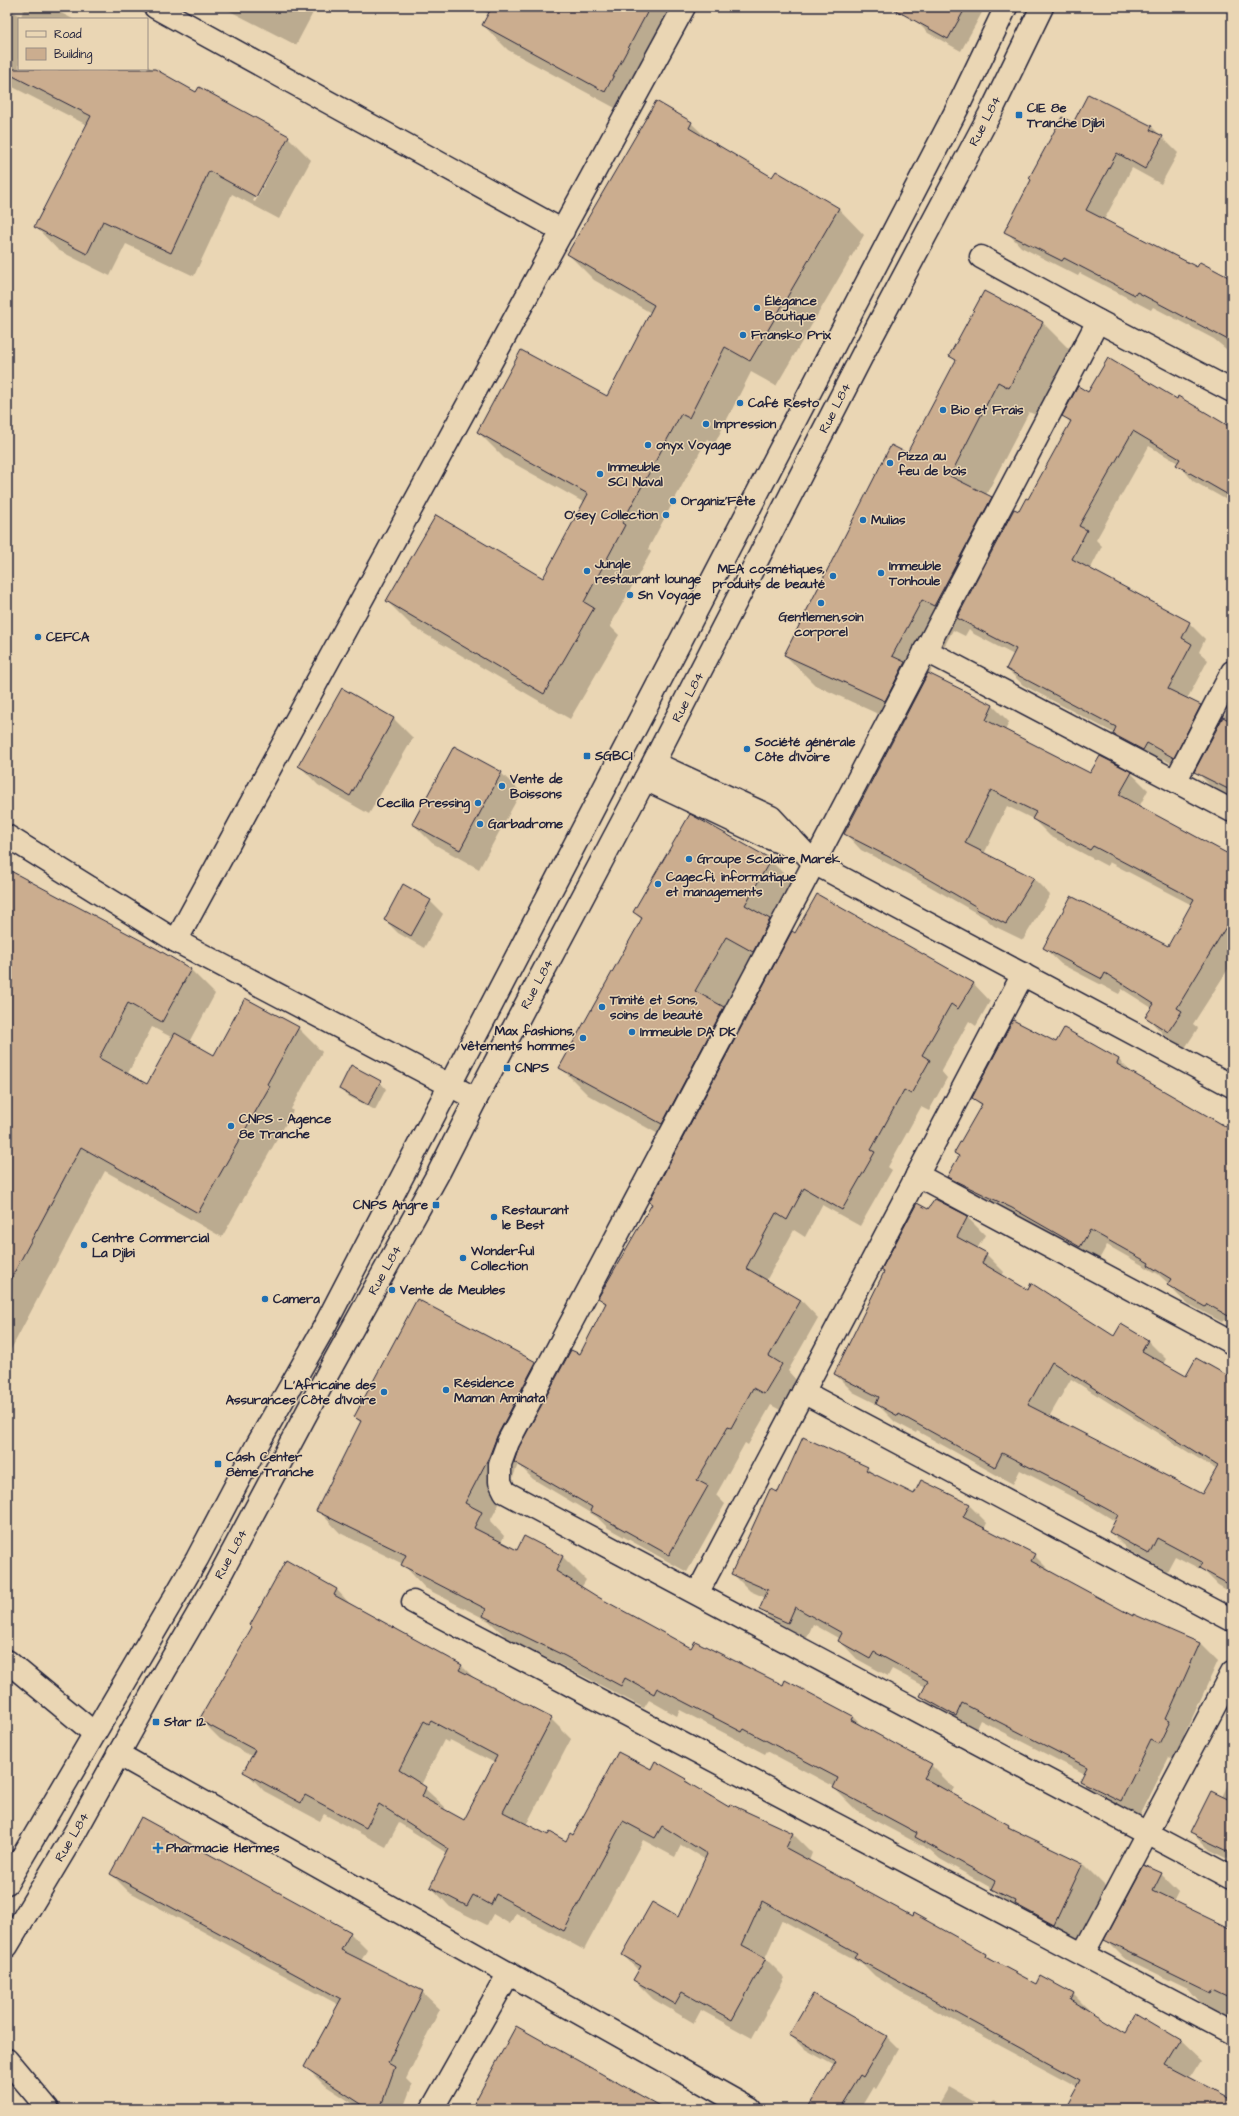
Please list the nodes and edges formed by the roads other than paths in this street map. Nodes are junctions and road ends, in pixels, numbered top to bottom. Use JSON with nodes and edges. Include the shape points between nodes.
{"nodes":[{"id":1,"x":155,"y":7,"type":"edge"},
{"id":2,"x":684,"y":7,"type":"edge"},
{"id":3,"x":1006,"y":7,"type":"edge"},
{"id":4,"x":1042,"y":7,"type":"edge"},
{"id":5,"x":563,"y":231,"type":"junction"},
{"id":6,"x":982,"y":257,"type":"dead end"},
{"id":7,"x":1098,"y":321,"type":"junction"},
{"id":8,"x":1232,"y":391,"type":"edge"},
{"id":9,"x":925,"y":650,"type":"junction"},
{"id":10,"x":1232,"y":672,"type":"edge"},
{"id":11,"x":649,"y":771,"type":"junction"},
{"id":12,"x":1176,"y":780,"type":"junction"},
{"id":13,"x":1232,"y":811,"type":"edge"},
{"id":14,"x":7,"y":836,"type":"edge"},
{"id":15,"x":809,"y":857,"type":"junction"},
{"id":16,"x":176,"y":941,"type":"junction"},
{"id":17,"x":1023,"y":974,"type":"junction"},
{"id":18,"x":450,"y":1085,"type":"junction"},
{"id":19,"x":1232,"y":1086,"type":"edge"},
{"id":20,"x":476,"y":1099,"type":"junction"},
{"id":21,"x":917,"y":1175,"type":"junction"},
{"id":22,"x":1232,"y":1343,"type":"edge"},
{"id":23,"x":803,"y":1392,"type":"junction"},
{"id":24,"x":698,"y":1592,"type":"junction"},
{"id":25,"x":413,"y":1602,"type":"dead end"},
{"id":26,"x":1232,"y":1620,"type":"edge"},
{"id":27,"x":7,"y":1661,"type":"edge"},
{"id":28,"x":1232,"y":1672,"type":"edge"},
{"id":29,"x":94,"y":1733,"type":"junction"},
{"id":30,"x":118,"y":1754,"type":"junction"},
{"id":31,"x":1148,"y":1832,"type":"junction"},
{"id":32,"x":1232,"y":1878,"type":"edge"},
{"id":33,"x":7,"y":1883,"type":"edge"},
{"id":34,"x":7,"y":1946,"type":"edge"},
{"id":35,"x":1083,"y":1954,"type":"junction"},
{"id":36,"x":509,"y":1973,"type":"junction"},
{"id":37,"x":1232,"y":2033,"type":"edge"},
{"id":38,"x":7,"y":2060,"type":"edge"},
{"id":39,"x":48,"y":2109,"type":"edge"},
{"id":40,"x":432,"y":2109,"type":"edge"},
{"id":41,"x":750,"y":2109,"type":"edge"}],
"edges":[{"from":1,"to":5,"type":"street"},
{"from":2,"to":5,"type":"street"},
{"from":3,"to":18,"type":"street","name":"Rue L84","via":[[953,116]]},
{"from":4,"to":11,"type":"street","name":"Rue L84","via":[[993,108],[869,342]]},
{"from":5,"to":16,"type":"street"},
{"from":6,"to":7,"type":"street"},
{"from":7,"to":8,"type":"street"},
{"from":7,"to":9,"type":"street"},
{"from":9,"to":12,"type":"street"},
{"from":9,"to":15,"type":"street"},
{"from":10,"to":12,"type":"street"},
{"from":11,"to":15,"type":"street","via":[[767,837]]},
{"from":11,"to":20,"type":"street","name":"Rue L84"},
{"from":12,"to":13,"type":"street"},
{"from":14,"to":16,"type":"street"},
{"from":15,"to":17,"type":"street"},
{"from":15,"to":24,"type":"street","via":[[512,1435],[500,1464],[500,1482],[505,1492]]},
{"from":16,"to":18,"type":"street"},
{"from":17,"to":19,"type":"street"},
{"from":17,"to":21,"type":"street"},
{"from":18,"to":20,"type":"street"},
{"from":18,"to":29,"type":"street","name":"Rue L84","via":[[322,1331],[196,1559]]},
{"from":20,"to":30,"type":"street","name":"Rue L84","via":[[217,1581]]},
{"from":21,"to":22,"type":"street"},
{"from":21,"to":23,"type":"street"},
{"from":23,"to":24,"type":"street"},
{"from":23,"to":26,"type":"street"},
{"from":24,"to":31,"type":"street"},
{"from":25,"to":35,"type":"street"},
{"from":27,"to":29,"type":"street"},
{"from":28,"to":31,"type":"street"},
{"from":29,"to":33,"type":"street","name":"Rue L84"},
{"from":30,"to":34,"type":"street","name":"Rue L84","via":[[77,1829]]},
{"from":30,"to":36,"type":"street"},
{"from":31,"to":32,"type":"street"},
{"from":31,"to":35,"type":"street"},
{"from":35,"to":37,"type":"street"},
{"from":36,"to":40,"type":"street"},
{"from":36,"to":41,"type":"street"},
{"from":38,"to":39,"type":"street"}]}
